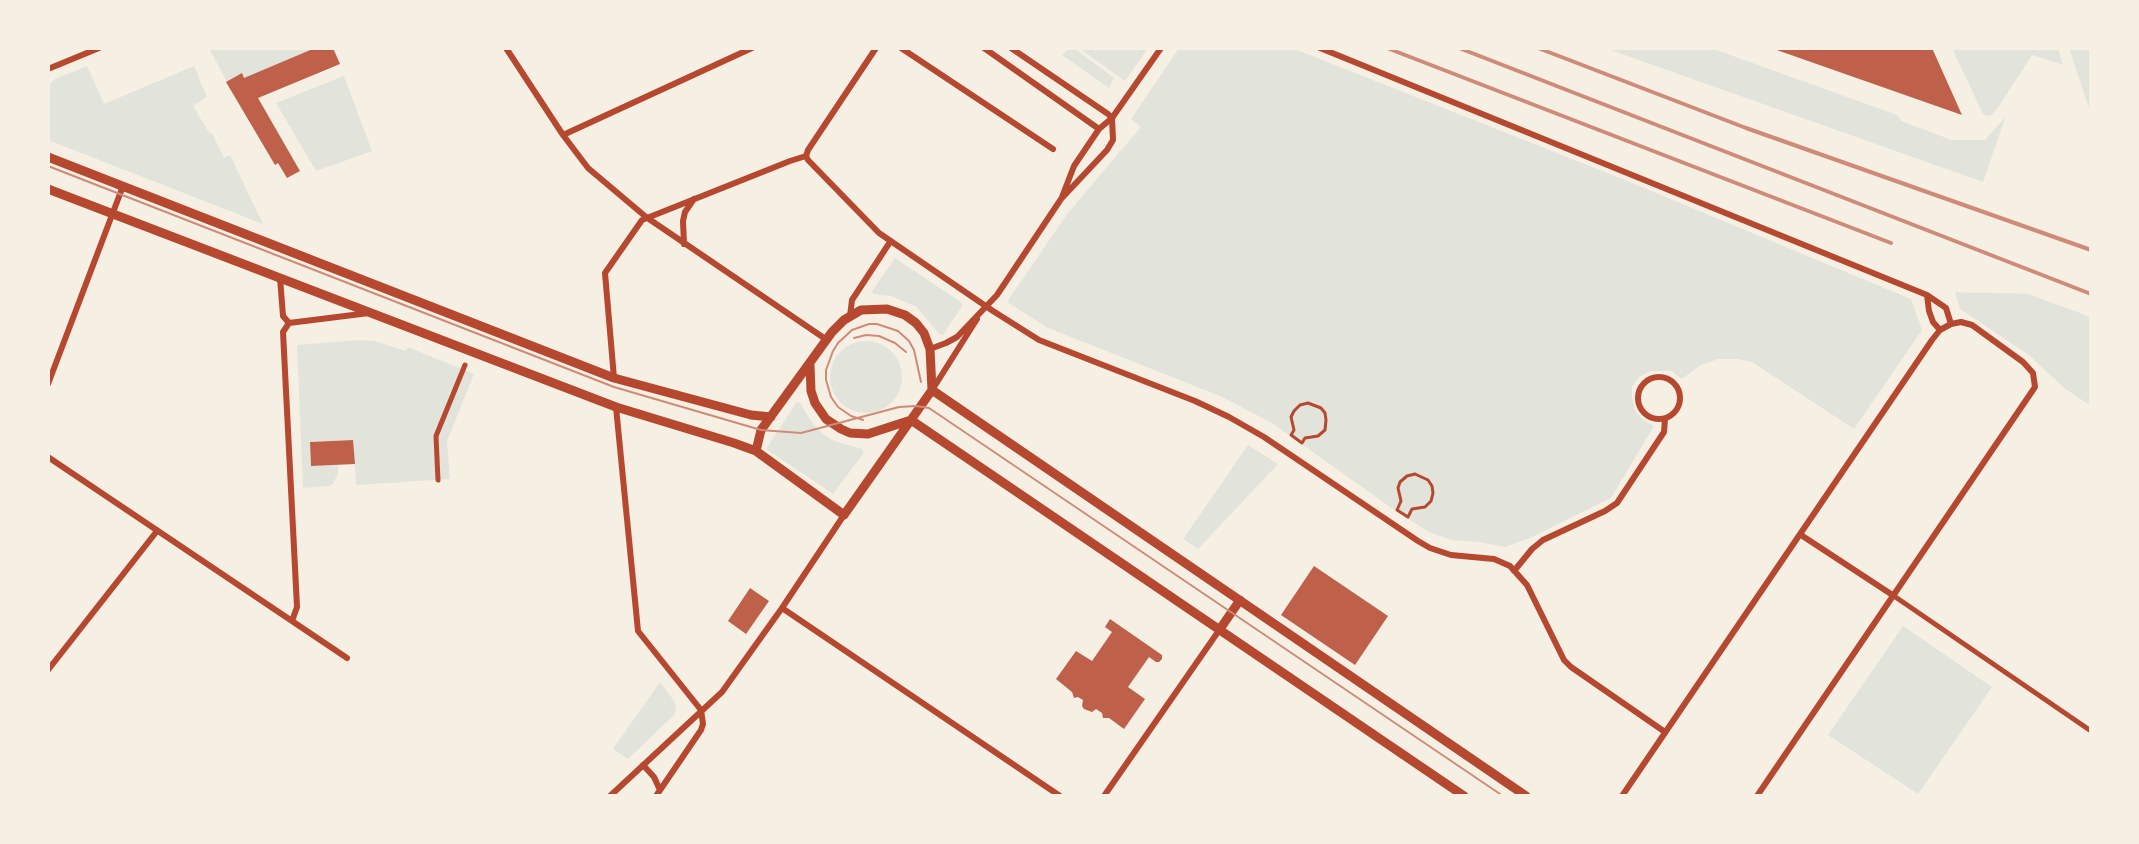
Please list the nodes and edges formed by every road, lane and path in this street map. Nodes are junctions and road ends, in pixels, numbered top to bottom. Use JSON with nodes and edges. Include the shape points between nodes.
{"nodes":[{"id":1,"x":99,"y":48,"type":"edge"},
{"id":2,"x":506,"y":48,"type":"edge"},
{"id":3,"x":752,"y":48,"type":"edge"},
{"id":4,"x":876,"y":48,"type":"edge"},
{"id":5,"x":901,"y":48,"type":"edge"},
{"id":6,"x":984,"y":48,"type":"edge"},
{"id":7,"x":1011,"y":48,"type":"edge"},
{"id":8,"x":1161,"y":48,"type":"edge"},
{"id":9,"x":1320,"y":48,"type":"edge"},
{"id":10,"x":48,"y":71,"type":"edge"},
{"id":11,"x":1112,"y":118,"type":"junction"},
{"id":12,"x":1099,"y":129,"type":"junction"},
{"id":13,"x":563,"y":135,"type":"junction"},
{"id":14,"x":1053,"y":149,"type":"dead end"},
{"id":15,"x":806,"y":156,"type":"junction"},
{"id":16,"x":48,"y":157,"type":"edge"},
{"id":17,"x":123,"y":186,"type":"junction"},
{"id":18,"x":48,"y":189,"type":"edge"},
{"id":19,"x":694,"y":198,"type":"junction"},
{"id":20,"x":1061,"y":199,"type":"junction"},
{"id":21,"x":112,"y":213,"type":"junction"},
{"id":22,"x":646,"y":217,"type":"junction"},
{"id":23,"x":890,"y":242,"type":"junction"},
{"id":24,"x":684,"y":244,"type":"junction"},
{"id":25,"x":280,"y":278,"type":"junction"},
{"id":26,"x":1927,"y":295,"type":"junction"},
{"id":27,"x":985,"y":305,"type":"junction"},
{"id":28,"x":372,"y":313,"type":"junction"},
{"id":29,"x":850,"y":316,"type":"junction"},
{"id":30,"x":289,"y":323,"type":"junction"},
{"id":31,"x":1951,"y":324,"type":"junction"},
{"id":32,"x":1940,"y":330,"type":"junction"},
{"id":33,"x":827,"y":340,"type":"junction"},
{"id":34,"x":930,"y":349,"type":"junction"},
{"id":35,"x":810,"y":364,"type":"junction"},
{"id":36,"x":465,"y":365,"type":"dead end"},
{"id":37,"x":614,"y":378,"type":"junction"},
{"id":38,"x":48,"y":384,"type":"edge"},
{"id":39,"x":932,"y":390,"type":"junction"},
{"id":40,"x":616,"y":407,"type":"junction"},
{"id":41,"x":771,"y":417,"type":"junction"},
{"id":42,"x":1665,"y":419,"type":"junction"},
{"id":43,"x":911,"y":420,"type":"junction"},
{"id":44,"x":1302,"y":443,"type":"joint"},
{"id":45,"x":756,"y":451,"type":"junction"},
{"id":46,"x":48,"y":457,"type":"edge"},
{"id":47,"x":438,"y":480,"type":"dead end"},
{"id":48,"x":844,"y":515,"type":"junction"},
{"id":49,"x":1408,"y":517,"type":"joint"},
{"id":50,"x":157,"y":531,"type":"junction"},
{"id":51,"x":1801,"y":535,"type":"junction"},
{"id":52,"x":1514,"y":571,"type":"junction"},
{"id":53,"x":1894,"y":596,"type":"junction"},
{"id":54,"x":1240,"y":600,"type":"junction"},
{"id":55,"x":782,"y":608,"type":"junction"},
{"id":56,"x":292,"y":621,"type":"junction"},
{"id":57,"x":1220,"y":629,"type":"junction"},
{"id":58,"x":347,"y":658,"type":"dead end"},
{"id":59,"x":48,"y":670,"type":"edge"},
{"id":60,"x":701,"y":710,"type":"junction"},
{"id":61,"x":2091,"y":731,"type":"edge"},
{"id":62,"x":1665,"y":732,"type":"junction"},
{"id":63,"x":643,"y":765,"type":"junction"},
{"id":64,"x":658,"y":793,"type":"edge"},
{"id":65,"x":610,"y":796,"type":"edge"},
{"id":66,"x":1060,"y":796,"type":"edge"},
{"id":67,"x":1104,"y":796,"type":"edge"},
{"id":68,"x":1464,"y":796,"type":"edge"},
{"id":69,"x":1526,"y":796,"type":"edge"},
{"id":70,"x":1622,"y":796,"type":"edge"},
{"id":71,"x":1757,"y":796,"type":"edge"}],
"edges":[{"from":1,"to":10,"type":"street","via":[[70,56]]},
{"from":2,"to":13,"type":"street"},
{"from":3,"to":13,"type":"street"},
{"from":4,"to":15,"type":"street"},
{"from":5,"to":14,"type":"street"},
{"from":6,"to":12,"type":"street"},
{"from":7,"to":11,"type":"street"},
{"from":8,"to":11,"type":"street"},
{"from":9,"to":26,"type":"street"},
{"from":11,"to":12,"type":"street"},
{"from":11,"to":20,"type":"street","via":[[1113,140],[1107,150]]},
{"from":12,"to":20,"type":"street","via":[[1074,166]]},
{"from":13,"to":22,"type":"street","via":[[588,168]]},
{"from":15,"to":19,"type":"street"},
{"from":15,"to":23,"type":"street"},
{"from":16,"to":17,"type":"main road"},
{"from":17,"to":21,"type":"street"},
{"from":17,"to":37,"type":"main road"},
{"from":18,"to":21,"type":"main road"},
{"from":19,"to":22,"type":"street"},
{"from":19,"to":24,"type":"street","via":[[683,221]]},
{"from":20,"to":27,"type":"street"},
{"from":21,"to":25,"type":"main road"},
{"from":21,"to":38,"type":"street"},
{"from":22,"to":24,"type":"street"},
{"from":22,"to":37,"type":"street","via":[[605,273]]},
{"from":23,"to":27,"type":"street"},
{"from":23,"to":29,"type":"street","via":[[852,300]]},
{"from":24,"to":33,"type":"street"},
{"from":25,"to":28,"type":"main road"},
{"from":25,"to":30,"type":"street","via":[[283,316]]},
{"from":26,"to":31,"type":"street","via":[[1946,308]]},
{"from":26,"to":32,"type":"street"},
{"from":27,"to":34,"type":"street","via":[[957,337]]},
{"from":27,"to":39,"type":"street"},
{"from":27,"to":52,"type":"street","via":[[1039,340],[1229,417],[1430,548],[1496,560]]},
{"from":28,"to":30,"type":"street"},
{"from":28,"to":40,"type":"main road"},
{"from":29,"to":33,"type":"main road"},
{"from":29,"to":34,"type":"main road","via":[[871,309],[899,312],[920,328]]},
{"from":30,"to":56,"type":"street","via":[[283,332],[297,597]]},
{"from":31,"to":32,"type":"street"},
{"from":31,"to":53,"type":"street","via":[[1972,325],[2023,362],[2033,373],[2035,387]]},
{"from":32,"to":51,"type":"street"},
{"from":33,"to":35,"type":"main road"},
{"from":34,"to":39,"type":"main road"},
{"from":35,"to":41,"type":"main road"},
{"from":35,"to":43,"type":"main road","via":[[815,403],[841,429],[868,434]]},
{"from":36,"to":47,"type":"street","via":[[436,436]]},
{"from":37,"to":41,"type":"main road"},
{"from":39,"to":43,"type":"main road"},
{"from":39,"to":54,"type":"main road"},
{"from":40,"to":45,"type":"main road"},
{"from":40,"to":60,"type":"street","via":[[638,631]]},
{"from":41,"to":45,"type":"main road"},
{"from":42,"to":42,"type":"street","via":[[1676,411],[1680,392],[1667,377],[1653,377],[1642,386],[1638,400],[1644,413]]},
{"from":42,"to":52,"type":"street","via":[[1664,432],[1617,503],[1543,540]]},
{"from":43,"to":48,"type":"main road"},
{"from":43,"to":57,"type":"main road"},
{"from":44,"to":44,"type":"lane","via":[[1325,430],[1325,413],[1315,404],[1300,405],[1291,417],[1291,435]]},
{"from":45,"to":48,"type":"main road"},
{"from":46,"to":50,"type":"street"},
{"from":48,"to":55,"type":"street"},
{"from":49,"to":49,"type":"lane","via":[[1412,509],[1431,501],[1432,486],[1415,474],[1398,488],[1397,510]]},
{"from":50,"to":56,"type":"street"},
{"from":50,"to":59,"type":"street"},
{"from":51,"to":53,"type":"street"},
{"from":51,"to":62,"type":"street"},
{"from":52,"to":62,"type":"street","via":[[1527,585],[1564,660]]},
{"from":53,"to":61,"type":"street"},
{"from":53,"to":71,"type":"street"},
{"from":54,"to":57,"type":"main road"},
{"from":54,"to":69,"type":"main road"},
{"from":55,"to":60,"type":"street","via":[[722,692]]},
{"from":55,"to":66,"type":"street"},
{"from":56,"to":58,"type":"street"},
{"from":57,"to":67,"type":"street"},
{"from":57,"to":68,"type":"main road"},
{"from":60,"to":63,"type":"street"},
{"from":60,"to":64,"type":"street","via":[[701,730]]},
{"from":62,"to":70,"type":"street"},
{"from":63,"to":64,"type":"street","via":[[654,777]]},
{"from":63,"to":65,"type":"street"}]}
